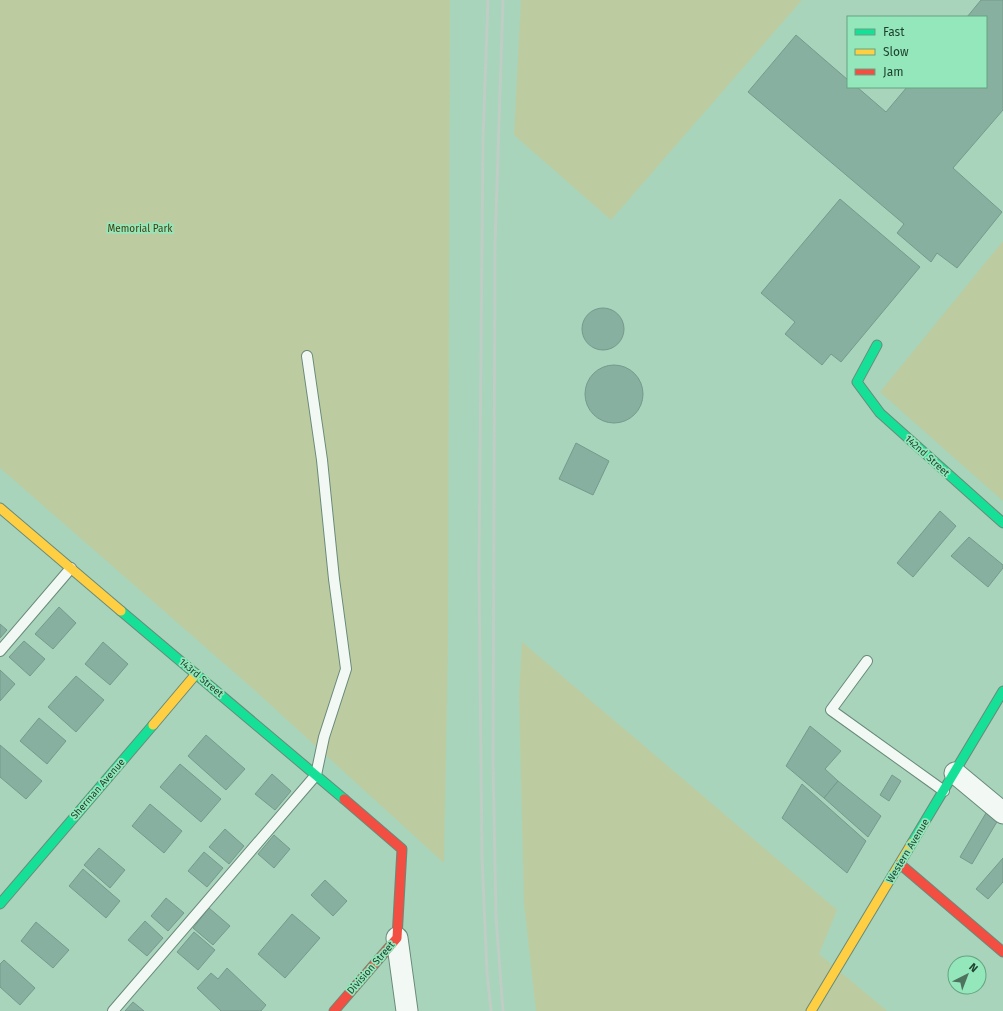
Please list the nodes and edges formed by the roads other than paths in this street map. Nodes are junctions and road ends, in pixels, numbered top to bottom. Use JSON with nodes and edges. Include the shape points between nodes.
{"nodes":[{"id":1,"x":877,"y":346,"type":"dead end"},
{"id":2,"x":307,"y":356,"type":"dead end"},
{"id":3,"x":0,"y":508,"type":"edge"},
{"id":4,"x":1003,"y":524,"type":"edge"},
{"id":5,"x":71,"y":568,"type":"junction"},
{"id":6,"x":0,"y":651,"type":"edge"},
{"id":7,"x":867,"y":661,"type":"dead end"},
{"id":8,"x":196,"y":674,"type":"junction"},
{"id":9,"x":1003,"y":691,"type":"edge"},
{"id":10,"x":954,"y":773,"type":"junction"},
{"id":11,"x":316,"y":775,"type":"junction"},
{"id":12,"x":944,"y":791,"type":"junction"},
{"id":13,"x":1003,"y":813,"type":"edge"},
{"id":14,"x":402,"y":849,"type":"joint"},
{"id":15,"x":900,"y":864,"type":"junction"},
{"id":16,"x":0,"y":904,"type":"edge"},
{"id":17,"x":397,"y":938,"type":"junction"},
{"id":18,"x":1003,"y":952,"type":"edge"},
{"id":19,"x":113,"y":1011,"type":"edge"},
{"id":20,"x":334,"y":1011,"type":"edge"},
{"id":21,"x":407,"y":1011,"type":"edge"},
{"id":22,"x":811,"y":1011,"type":"edge"}],
"edges":[{"from":1,"to":4,"type":"street","name":"142nd Street","via":[[857,382],[880,413]]},
{"from":2,"to":11,"type":"lane","via":[[322,460],[346,669],[324,738]]},
{"from":3,"to":5,"type":"street","name":"143rd Street"},
{"from":5,"to":6,"type":"lane"},
{"from":5,"to":8,"type":"street","name":"143rd Street"},
{"from":7,"to":12,"type":"lane","via":[[831,710]]},
{"from":8,"to":11,"type":"street","name":"143rd Street"},
{"from":8,"to":16,"type":"street","name":"Sherman Avenue"},
{"from":9,"to":10,"type":"street","name":"Western Avenue"},
{"from":10,"to":12,"type":"street","name":"Western Avenue"},
{"from":10,"to":13,"type":"street"},
{"from":11,"to":14,"type":"street","name":"143rd Street"},
{"from":11,"to":19,"type":"lane"},
{"from":12,"to":15,"type":"street","name":"Western Avenue"},
{"from":14,"to":17,"type":"street","name":"Division Street"},
{"from":15,"to":18,"type":"street"},
{"from":15,"to":22,"type":"street","name":"Western Avenue"},
{"from":17,"to":20,"type":"street","name":"Division Street"},
{"from":17,"to":21,"type":"street"}]}
